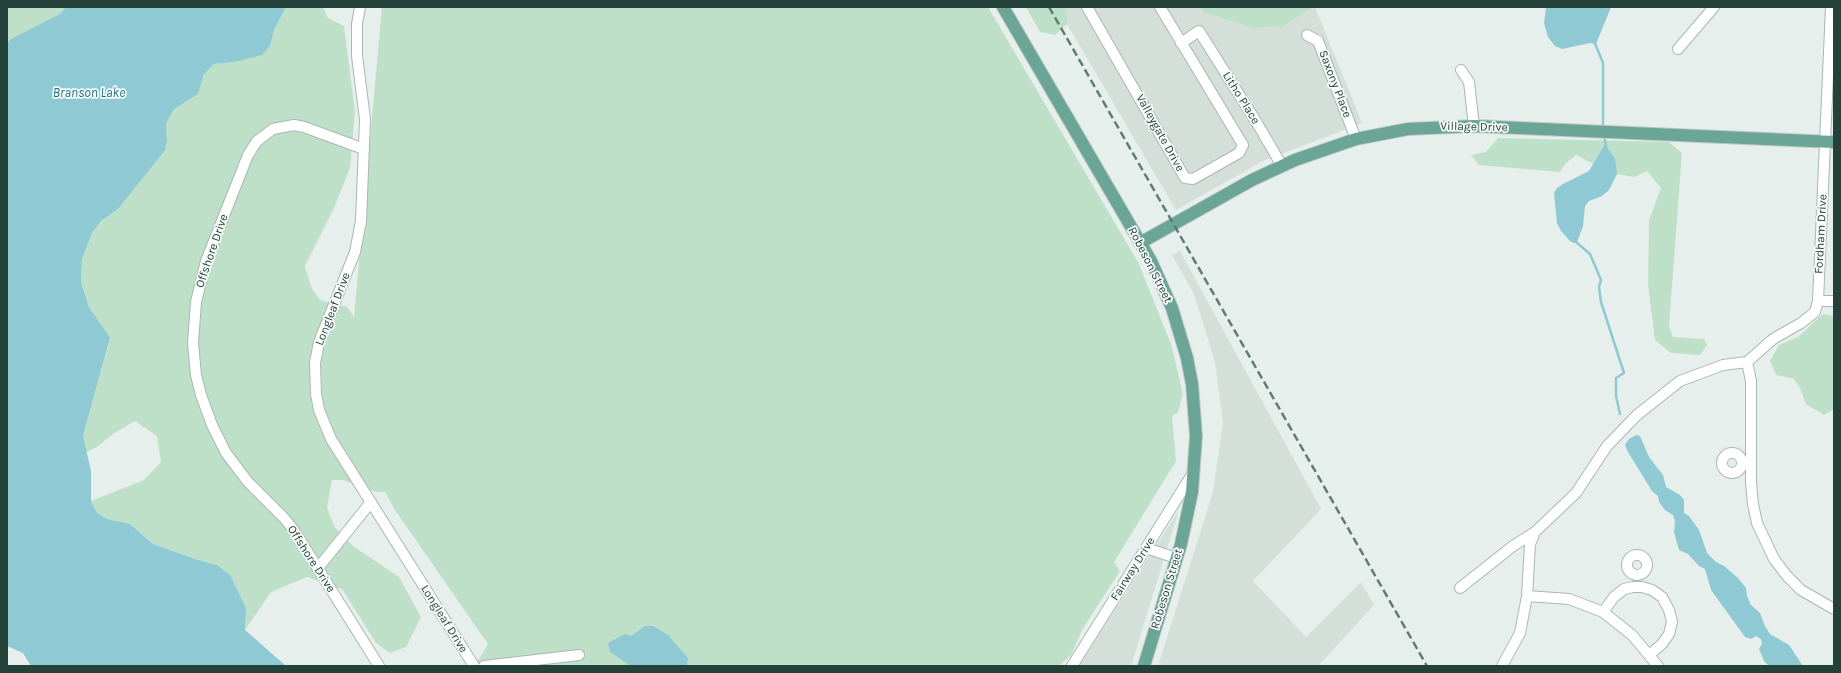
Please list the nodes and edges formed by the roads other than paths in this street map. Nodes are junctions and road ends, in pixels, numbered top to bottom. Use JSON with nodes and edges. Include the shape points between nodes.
{"nodes":[{"id":1,"x":360,"y":7,"type":"edge"},
{"id":2,"x":1003,"y":7,"type":"edge"},
{"id":3,"x":1087,"y":7,"type":"edge"},
{"id":4,"x":1160,"y":7,"type":"edge"},
{"id":5,"x":1714,"y":7,"type":"edge"},
{"id":6,"x":1831,"y":7,"type":"edge"},
{"id":7,"x":1307,"y":35,"type":"dead end"},
{"id":8,"x":1181,"y":43,"type":"junction"},
{"id":9,"x":1678,"y":49,"type":"dead end"},
{"id":10,"x":1461,"y":70,"type":"dead end"},
{"id":11,"x":1474,"y":126,"type":"junction"},
{"id":12,"x":1356,"y":139,"type":"junction"},
{"id":13,"x":1830,"y":142,"type":"edge"},
{"id":14,"x":364,"y":148,"type":"junction"},
{"id":15,"x":1282,"y":166,"type":"junction"},
{"id":16,"x":1140,"y":243,"type":"junction"},
{"id":17,"x":1818,"y":301,"type":"junction"},
{"id":18,"x":1834,"y":301,"type":"edge"},
{"id":19,"x":1747,"y":362,"type":"junction"},
{"id":20,"x":1194,"y":472,"type":"junction"},
{"id":21,"x":371,"y":502,"type":"junction"},
{"id":22,"x":1535,"y":532,"type":"junction"},
{"id":23,"x":1146,"y":548,"type":"junction"},
{"id":24,"x":1176,"y":558,"type":"junction"},
{"id":25,"x":318,"y":568,"type":"junction"},
{"id":26,"x":1636,"y":575,"type":"dead end"},
{"id":27,"x":1637,"y":587,"type":"junction"},
{"id":28,"x":1460,"y":588,"type":"dead end"},
{"id":29,"x":1528,"y":596,"type":"junction"},
{"id":30,"x":1834,"y":609,"type":"edge"},
{"id":31,"x":1603,"y":612,"type":"junction"},
{"id":32,"x":579,"y":655,"type":"dead end"},
{"id":33,"x":1650,"y":655,"type":"junction"},
{"id":34,"x":379,"y":666,"type":"edge"},
{"id":35,"x":474,"y":666,"type":"edge"},
{"id":36,"x":484,"y":666,"type":"edge"},
{"id":37,"x":1072,"y":666,"type":"edge"},
{"id":38,"x":1144,"y":666,"type":"edge"},
{"id":39,"x":1502,"y":666,"type":"edge"},
{"id":40,"x":1658,"y":666,"type":"edge"}],
"edges":[{"from":1,"to":14,"type":"street","name":"Longleaf Drive","via":[[356,34],[364,108]]},
{"from":2,"to":16,"type":"main road","name":"Robeson Street"},
{"from":3,"to":8,"type":"street","name":"Valleygate Drive","via":[[1185,178],[1192,179],[1239,153],[1243,145]]},
{"from":4,"to":8,"type":"street","name":"Valleygate Drive"},
{"from":5,"to":9,"type":"street"},
{"from":6,"to":13,"type":"street","name":"Fordham Drive"},
{"from":7,"to":12,"type":"street","name":"Saxony Place","via":[[1318,41]]},
{"from":8,"to":15,"type":"street","name":"Litho Place","via":[[1199,31]]},
{"from":10,"to":11,"type":"street","via":[[1470,82]]},
{"from":11,"to":12,"type":"main road","name":"Village Drive","via":[[1408,129]]},
{"from":11,"to":13,"type":"main road","name":"Village Drive"},
{"from":12,"to":15,"type":"main road","name":"Village Drive","via":[[1320,150]]},
{"from":13,"to":17,"type":"street","name":"Fordham Drive"},
{"from":14,"to":21,"type":"street","name":"Longleaf Drive","via":[[359,236],[319,342],[314,379],[324,425]]},
{"from":14,"to":25,"type":"street","name":"Offshore Drive","via":[[294,124],[273,129],[257,141],[248,155],[206,261],[200,281],[194,322],[196,375],[218,439],[243,476],[295,532]]},
{"from":15,"to":16,"type":"main road","name":"Village Drive"},
{"from":16,"to":20,"type":"main road","name":"Robeson Street","via":[[1171,306],[1187,358],[1195,410]]},
{"from":17,"to":18,"type":"street"},
{"from":17,"to":19,"type":"street","via":[[1815,312],[1773,339]]},
{"from":19,"to":22,"type":"street","via":[[1723,365],[1680,380],[1637,415],[1607,446],[1576,492]]},
{"from":19,"to":30,"type":"street","via":[[1751,381],[1746,463],[1757,523],[1774,559],[1787,576],[1801,590]]},
{"from":20,"to":23,"type":"street","name":"Fairway Drive"},
{"from":20,"to":24,"type":"main road","name":"Robeson Street","via":[[1187,518]]},
{"from":21,"to":25,"type":"street"},
{"from":21,"to":35,"type":"street","name":"Longleaf Drive"},
{"from":22,"to":28,"type":"street"},
{"from":22,"to":29,"type":"street","via":[[1530,544]]},
{"from":23,"to":24,"type":"street"},
{"from":23,"to":37,"type":"street","name":"Fairway Drive"},
{"from":24,"to":38,"type":"main road","name":"Robeson Street"},
{"from":25,"to":34,"type":"street","name":"Offshore Drive"},
{"from":26,"to":27,"type":"street"},
{"from":27,"to":31,"type":"street","via":[[1624,589]]},
{"from":27,"to":33,"type":"street","via":[[1652,590],[1662,597],[1672,622],[1669,634]]},
{"from":29,"to":31,"type":"street","via":[[1568,599]]},
{"from":29,"to":39,"type":"street","via":[[1520,633]]},
{"from":31,"to":33,"type":"street","via":[[1623,627]]},
{"from":32,"to":36,"type":"street"},
{"from":33,"to":40,"type":"street"}]}
